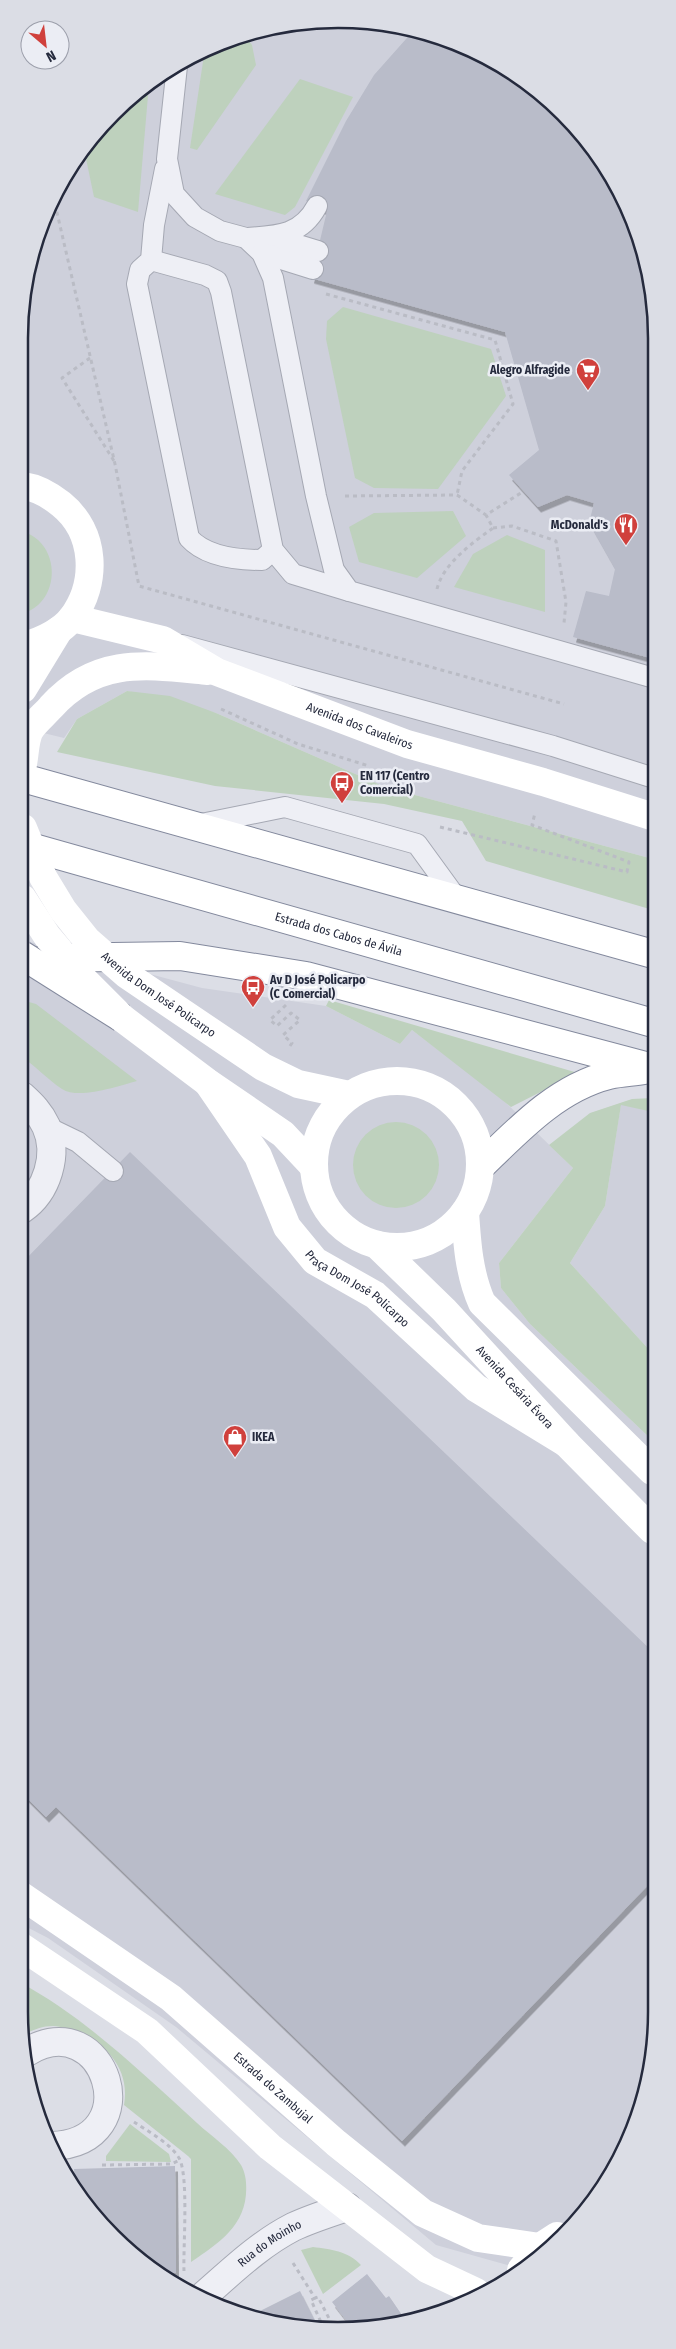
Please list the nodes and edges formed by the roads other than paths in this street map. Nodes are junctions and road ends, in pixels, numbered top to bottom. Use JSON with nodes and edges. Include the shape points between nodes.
{"nodes":[{"id":1,"x":176,"y":73,"type":"edge"},
{"id":2,"x":167,"y":159,"type":"junction"},
{"id":3,"x":317,"y":206,"type":"dead end"},
{"id":4,"x":267,"y":245,"type":"junction"},
{"id":5,"x":151,"y":260,"type":"junction"},
{"id":6,"x":315,"y":260,"type":"dead end"},
{"id":7,"x":28,"y":487,"type":"edge"},
{"id":8,"x":273,"y":550,"type":"junction"},
{"id":9,"x":349,"y":591,"type":"junction"},
{"id":10,"x":66,"y":624,"type":"junction"},
{"id":11,"x":163,"y":640,"type":"junction"},
{"id":12,"x":28,"y":645,"type":"edge"},
{"id":13,"x":217,"y":672,"type":"junction"},
{"id":14,"x":648,"y":676,"type":"edge"},
{"id":15,"x":28,"y":681,"type":"edge"},
{"id":16,"x":28,"y":740,"type":"edge"},
{"id":17,"x":648,"y":776,"type":"edge"},
{"id":18,"x":28,"y":779,"type":"edge"},
{"id":19,"x":648,"y":815,"type":"edge"},
{"id":20,"x":194,"y":826,"type":"junction"},
{"id":21,"x":28,"y":840,"type":"edge"},
{"id":22,"x":28,"y":846,"type":"edge"},
{"id":23,"x":457,"y":899,"type":"junction"},
{"id":24,"x":28,"y":907,"type":"edge"},
{"id":25,"x":648,"y":953,"type":"edge"},
{"id":26,"x":28,"y":956,"type":"edge"},
{"id":27,"x":28,"y":960,"type":"edge"},
{"id":28,"x":122,"y":1018,"type":"junction"},
{"id":29,"x":648,"y":1022,"type":"edge"},
{"id":30,"x":648,"y":1068,"type":"edge"},
{"id":31,"x":648,"y":1070,"type":"edge"},
{"id":32,"x":207,"y":1082,"type":"junction"},
{"id":33,"x":349,"y":1095,"type":"junction"},
{"id":34,"x":28,"y":1102,"type":"edge"},
{"id":35,"x":47,"y":1127,"type":"junction"},
{"id":36,"x":481,"y":1166,"type":"junction"},
{"id":37,"x":314,"y":1167,"type":"junction"},
{"id":38,"x":113,"y":1171,"type":"dead end"},
{"id":39,"x":28,"y":1204,"type":"edge"},
{"id":40,"x":465,"y":1212,"type":"junction"},
{"id":41,"x":377,"y":1245,"type":"junction"},
{"id":42,"x":566,"y":1443,"type":"junction"},
{"id":43,"x":648,"y":1467,"type":"edge"},
{"id":44,"x":648,"y":1526,"type":"edge"},
{"id":45,"x":28,"y":1900,"type":"edge"},
{"id":46,"x":28,"y":1950,"type":"edge"},
{"id":47,"x":30,"y":2050,"type":"edge"},
{"id":48,"x":59,"y":2145,"type":"edge"},
{"id":49,"x":348,"y":2207,"type":"junction"},
{"id":50,"x":547,"y":2241,"type":"edge"},
{"id":51,"x":472,"y":2290,"type":"edge"},
{"id":52,"x":207,"y":2292,"type":"edge"}],
"edges":[{"from":1,"to":2,"type":"lane"},
{"from":2,"to":4,"type":"lane","via":[[174,194],[195,217],[220,231]]},
{"from":2,"to":5,"type":"lane","via":[[154,225]]},
{"from":3,"to":4,"type":"lane","via":[[310,220]]},
{"from":4,"to":6,"type":"lane"},
{"from":4,"to":9,"type":"lane","via":[[316,496],[334,570]]},
{"from":5,"to":8,"type":"lane","via":[[205,274],[216,281],[222,292]]},
{"from":5,"to":8,"type":"lane","via":[[140,270],[137,284],[189,538],[197,547],[238,560],[262,560]]},
{"from":7,"to":10,"type":"main road","via":[[51,496],[69,511],[82,530],[89,552],[90,575],[84,598]]},
{"from":8,"to":9,"type":"lane","via":[[293,574]]},
{"from":9,"to":14,"type":"lane"},
{"from":10,"to":11,"type":"main road","name":"Avenida dos Cavaleiros"},
{"from":10,"to":12,"type":"main road"},
{"from":10,"to":15,"type":"main road"},
{"from":11,"to":13,"type":"main road","name":"Avenida dos Cavaleiros"},
{"from":11,"to":17,"type":"lane","via":[[553,746]]},
{"from":13,"to":16,"type":"main road","via":[[144,664],[94,674],[58,699],[30,730]]},
{"from":13,"to":19,"type":"main road","name":"Avenida dos Cavaleiros","via":[[407,744]]},
{"from":18,"to":20,"type":"main road"},
{"from":20,"to":23,"type":"main road"},
{"from":20,"to":23,"type":"lane","via":[[285,807],[417,844]]},
{"from":21,"to":33,"type":"main road","name":"Avenida Dom José Policarpo","bridge":true,"via":[[43,877],[63,910],[87,940],[127,975],[263,1067],[298,1084]]},
{"from":22,"to":29,"type":"main road","name":"Estrada dos Cabos de Ávila"},
{"from":23,"to":25,"type":"main road"},
{"from":24,"to":28,"type":"main road","bridge":true,"via":[[47,936]]},
{"from":26,"to":30,"type":"main road","via":[[88,959],[180,956],[297,974]]},
{"from":27,"to":28,"type":"main road","bridge":true},
{"from":28,"to":32,"type":"main road","bridge":true},
{"from":31,"to":36,"type":"main road","via":[[610,1075],[587,1083],[545,1106]]},
{"from":32,"to":37,"type":"main road","bridge":true,"via":[[283,1134]]},
{"from":32,"to":42,"type":"main road","name":"Praça Dom José Policarpo","via":[[258,1156],[287,1227],[315,1262],[375,1295],[476,1388]]},
{"from":33,"to":36,"type":"main road","via":[[373,1084],[399,1080],[425,1085],[448,1097],[470,1124],[477,1140]]},
{"from":33,"to":37,"type":"main road","via":[[322,1127]]},
{"from":34,"to":35,"type":"street"},
{"from":35,"to":38,"type":"lane","via":[[78,1142]]},
{"from":35,"to":39,"type":"street","via":[[51,1147],[50,1168],[42,1187]]},
{"from":36,"to":40,"type":"main road","via":[[476,1190]]},
{"from":37,"to":41,"type":"main road","via":[[317,1188],[326,1208],[340,1225]]},
{"from":40,"to":41,"type":"main road","via":[[448,1230],[426,1242],[402,1247]]},
{"from":40,"to":43,"type":"main road","via":[[471,1269],[482,1303]]},
{"from":41,"to":42,"type":"main road","name":"Avenida Cesária Évora","via":[[444,1310]]},
{"from":42,"to":44,"type":"main road","name":"Avenida Cesária Évora"},
{"from":45,"to":50,"type":"main road","name":"Estrada do Zambujal","via":[[171,1998],[423,2213],[478,2238]]},
{"from":46,"to":49,"type":"main road","via":[[147,2031],[270,2147]]},
{"from":47,"to":48,"type":"street","via":[[37,2045],[54,2042],[71,2044],[86,2050],[98,2062],[106,2078],[109,2094],[106,2112],[98,2127],[84,2138]]},
{"from":49,"to":51,"type":"main road","via":[[427,2269]]},
{"from":49,"to":52,"type":"street","name":"Rua do Moinho","via":[[294,2226],[244,2260]]}]}
